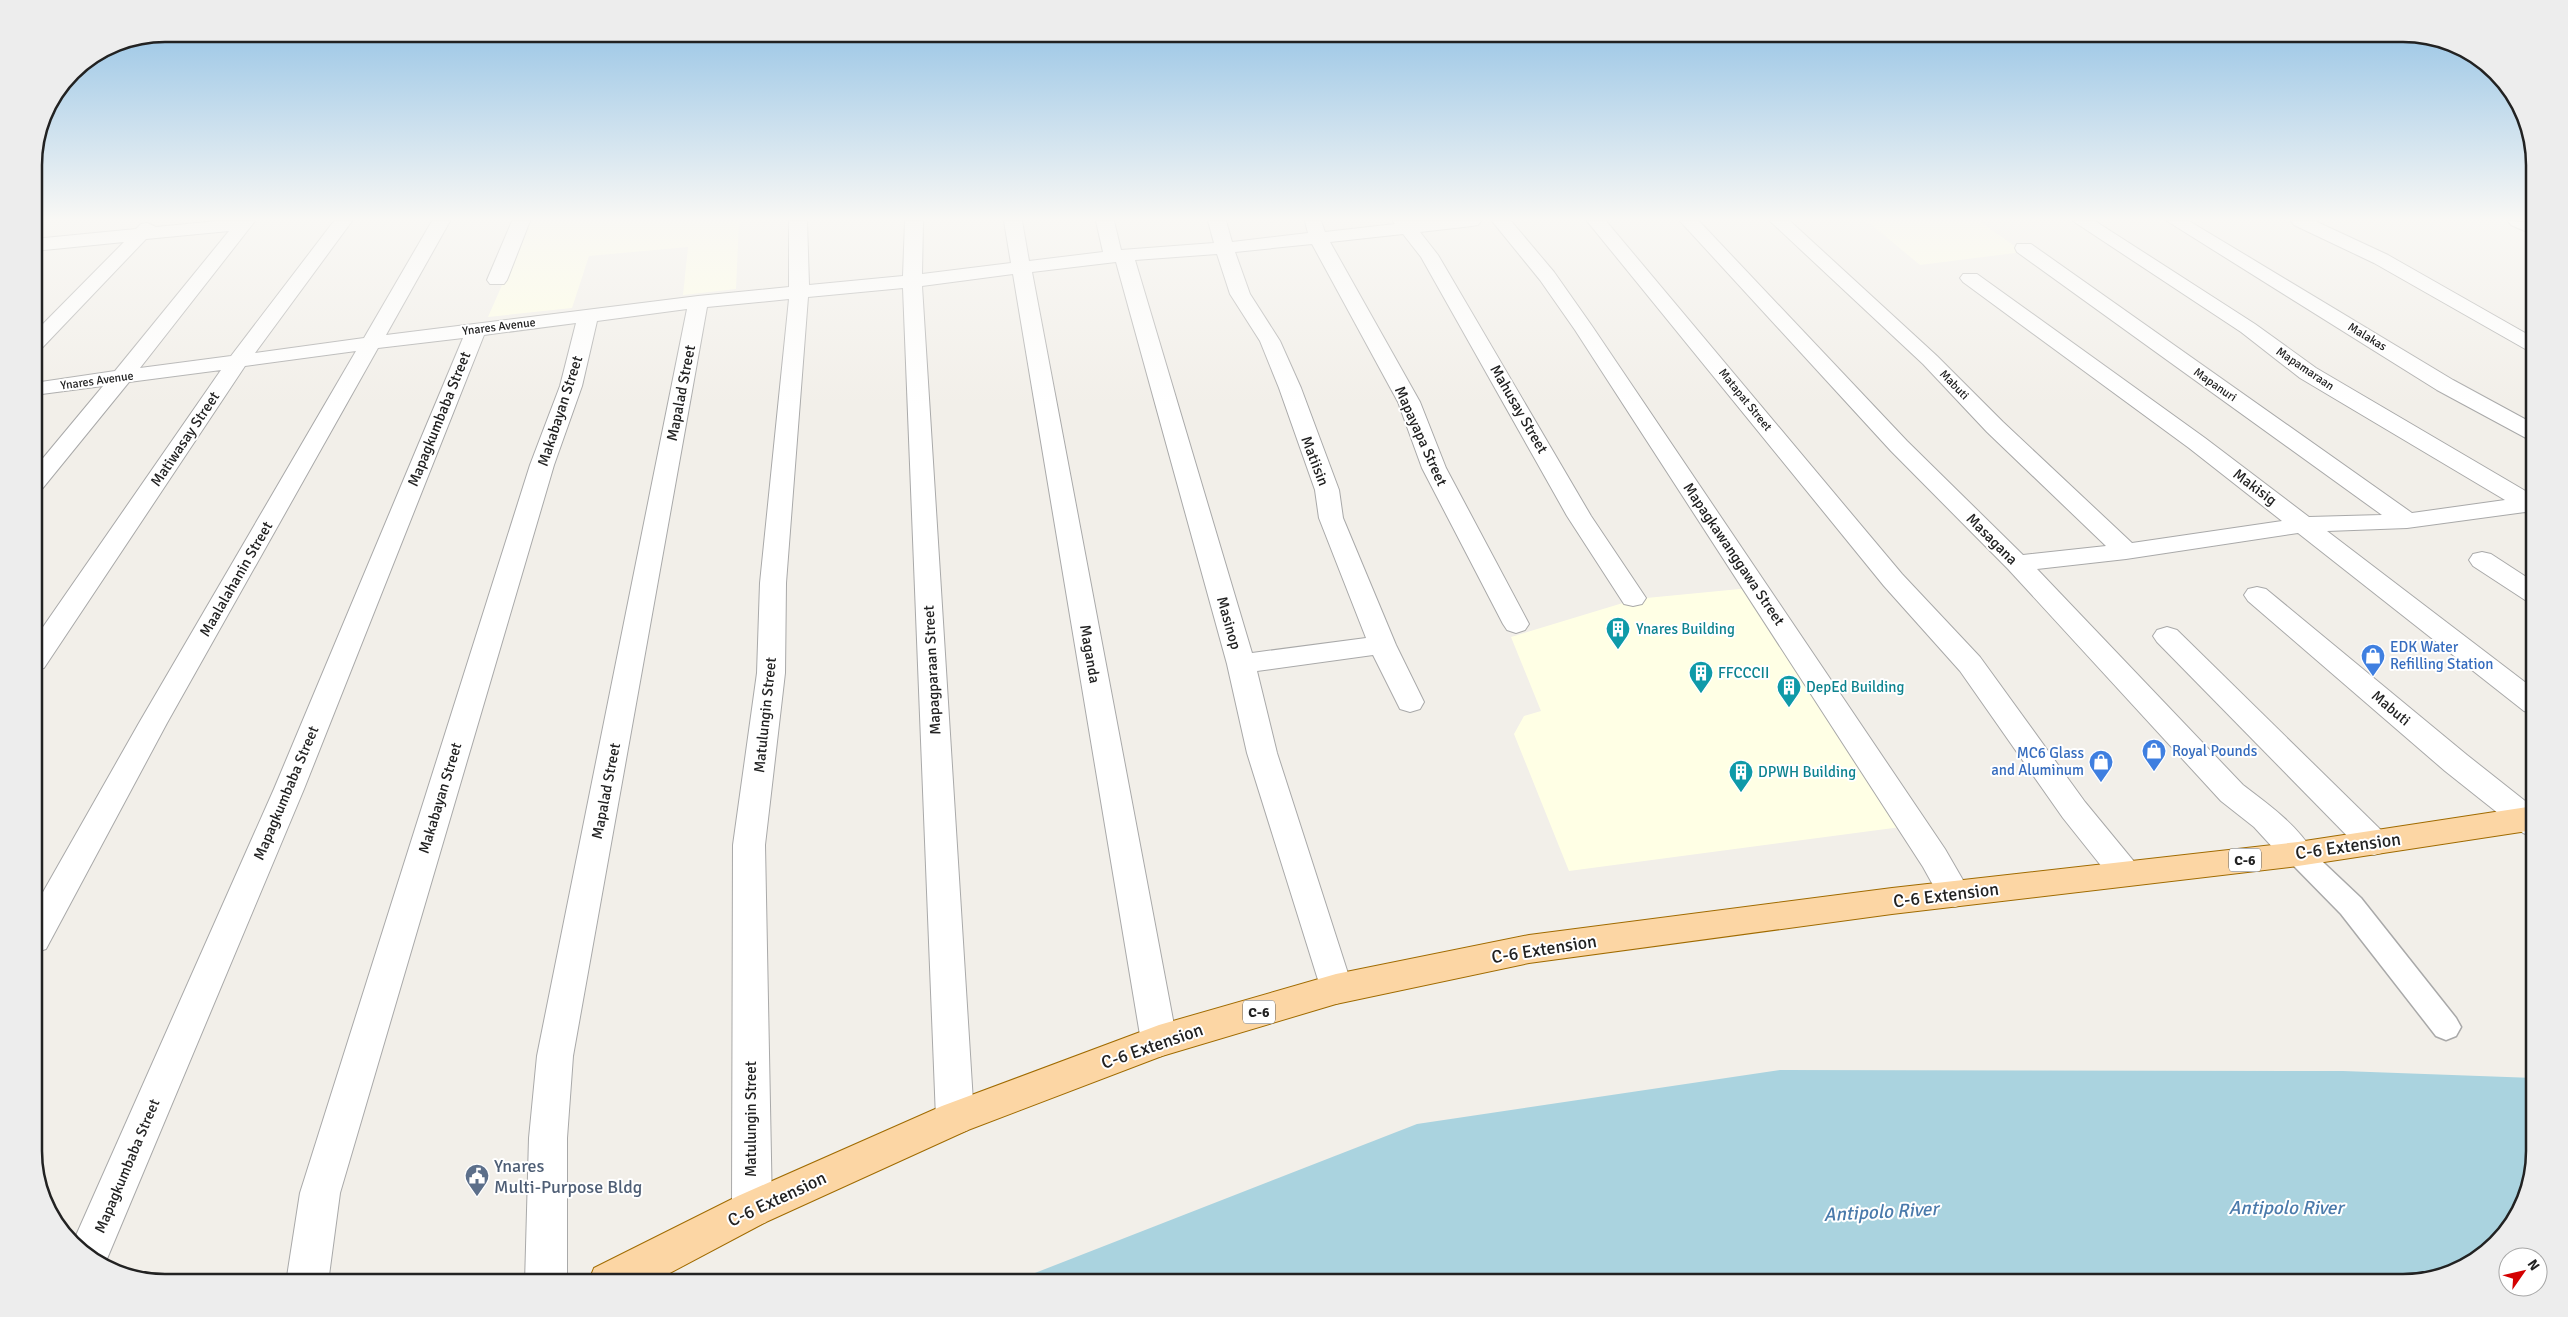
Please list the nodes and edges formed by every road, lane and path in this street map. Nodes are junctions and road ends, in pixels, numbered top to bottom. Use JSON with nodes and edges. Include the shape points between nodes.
{"nodes":[{"id":1,"x":93,"y":282,"type":"edge"},
{"id":2,"x":197,"y":282,"type":"edge"},
{"id":3,"x":297,"y":282,"type":"edge"},
{"id":4,"x":405,"y":282,"type":"edge"},
{"id":5,"x":799,"y":282,"type":"edge"},
{"id":6,"x":898,"y":282,"type":"edge"},
{"id":7,"x":912,"y":282,"type":"edge"},
{"id":8,"x":1024,"y":282,"type":"edge"},
{"id":9,"x":1126,"y":282,"type":"edge"},
{"id":10,"x":1236,"y":282,"type":"edge"},
{"id":11,"x":1344,"y":282,"type":"edge"},
{"id":12,"x":1445,"y":282,"type":"edge"},
{"id":13,"x":1552,"y":282,"type":"edge"},
{"id":14,"x":1647,"y":282,"type":"edge"},
{"id":15,"x":1746,"y":282,"type":"edge"},
{"id":16,"x":1846,"y":282,"type":"edge"},
{"id":17,"x":1976,"y":282,"type":"edge"},
{"id":18,"x":2072,"y":282,"type":"edge"},
{"id":19,"x":2177,"y":282,"type":"edge"},
{"id":20,"x":2277,"y":282,"type":"edge"},
{"id":21,"x":2422,"y":282,"type":"edge"},
{"id":22,"x":799,"y":293,"type":"junction"},
{"id":23,"x":698,"y":302,"type":"junction"},
{"id":24,"x":588,"y":316,"type":"junction"},
{"id":25,"x":476,"y":330,"type":"junction"},
{"id":26,"x":43,"y":335,"type":"edge"},
{"id":27,"x":2525,"y":341,"type":"edge"},
{"id":28,"x":370,"y":343,"type":"junction"},
{"id":29,"x":237,"y":362,"type":"junction"},
{"id":30,"x":122,"y":378,"type":"junction"},
{"id":31,"x":43,"y":388,"type":"edge"},
{"id":32,"x":2525,"y":428,"type":"edge"},
{"id":33,"x":43,"y":473,"type":"edge"},
{"id":34,"x":2525,"y":501,"type":"edge"},
{"id":35,"x":2525,"y":506,"type":"edge"},
{"id":36,"x":2407,"y":521,"type":"junction"},
{"id":37,"x":2305,"y":525,"type":"junction"},
{"id":38,"x":2126,"y":551,"type":"junction"},
{"id":39,"x":2482,"y":560,"type":"dead end"},
{"id":40,"x":2017,"y":563,"type":"junction"},
{"id":41,"x":2525,"y":588,"type":"edge"},
{"id":42,"x":2257,"y":595,"type":"dead end"},
{"id":43,"x":1633,"y":598,"type":"dead end"},
{"id":44,"x":1516,"y":624,"type":"dead end"},
{"id":45,"x":2167,"y":636,"type":"dead end"},
{"id":46,"x":1382,"y":645,"type":"junction"},
{"id":47,"x":43,"y":648,"type":"edge"},
{"id":48,"x":1241,"y":664,"type":"junction"},
{"id":49,"x":2526,"y":697,"type":"edge"},
{"id":50,"x":1410,"y":702,"type":"dead end"},
{"id":51,"x":2526,"y":816,"type":"edge"},
{"id":52,"x":2526,"y":822,"type":"edge"},
{"id":53,"x":2374,"y":843,"type":"junction"},
{"id":54,"x":2298,"y":854,"type":"junction"},
{"id":55,"x":2125,"y":873,"type":"junction"},
{"id":56,"x":1955,"y":894,"type":"junction"},
{"id":57,"x":43,"y":923,"type":"edge"},
{"id":58,"x":1336,"y":989,"type":"junction"},
{"id":59,"x":2446,"y":1028,"type":"dead end"},
{"id":60,"x":1159,"y":1041,"type":"junction"},
{"id":61,"x":954,"y":1118,"type":"junction"},
{"id":62,"x":752,"y":1209,"type":"junction"},
{"id":63,"x":91,"y":1249,"type":"edge"},
{"id":64,"x":308,"y":1274,"type":"edge"},
{"id":65,"x":546,"y":1274,"type":"edge"},
{"id":66,"x":626,"y":1274,"type":"edge"}],
"edges":[{"from":1,"to":26,"type":"street"},
{"from":2,"to":30,"type":"street"},
{"from":3,"to":29,"type":"street","name":"Matiwasay Street"},
{"from":4,"to":28,"type":"street","name":"Maalalahanin Street"},
{"from":5,"to":22,"type":"street","name":"Matulungin Street"},
{"from":6,"to":22,"type":"street","name":"Ynares Avenue"},
{"from":7,"to":61,"type":"street","name":"Mapagparaan Street"},
{"from":8,"to":60,"type":"street","name":"Maganda"},
{"from":9,"to":48,"type":"street","name":"Masinop"},
{"from":10,"to":46,"type":"street","name":"Matiisin","via":[[1270,342],[1290,388],[1327,490],[1331,518]]},
{"from":11,"to":44,"type":"street","name":"Mapayapa Street","via":[[1409,402],[1434,468]]},
{"from":12,"to":43,"type":"street","name":"Mahusay Street","via":[[1579,516]]},
{"from":13,"to":56,"type":"street","name":"Mapagkawanggawa Street","via":[[1765,599]]},
{"from":14,"to":55,"type":"street","name":"Matapat Street","via":[[1895,582],[1970,664],[2074,810]]},
{"from":15,"to":40,"type":"street","name":"Masagana","via":[[1899,446]]},
{"from":16,"to":38,"type":"street","name":"Mabuti"},
{"from":17,"to":37,"type":"street","name":"Makisig"},
{"from":18,"to":36,"type":"street","name":"Mapanuri"},
{"from":19,"to":34,"type":"street","name":"Mapamaraan","via":[[2248,328],[2308,373]]},
{"from":20,"to":32,"type":"street","name":"Malakas","via":[[2445,385]]},
{"from":21,"to":27,"type":"street"},
{"from":22,"to":23,"type":"street","name":"Ynares Avenue"},
{"from":22,"to":62,"type":"street","name":"Matulungin Street","via":[[773,583],[771,673],[749,845]]},
{"from":23,"to":24,"type":"street","name":"Ynares Avenue"},
{"from":23,"to":65,"type":"street","name":"Mapalad Street","via":[[555,1056],[548,1138]]},
{"from":24,"to":25,"type":"street","name":"Ynares Avenue"},
{"from":24,"to":64,"type":"street","name":"Makabayan Street","via":[[570,386],[536,484],[320,1193]]},
{"from":25,"to":28,"type":"street","name":"Ynares Avenue"},
{"from":25,"to":63,"type":"street","name":"Mapagkumbaba Street","via":[[289,789]]},
{"from":28,"to":29,"type":"street","name":"Ynares Avenue"},
{"from":28,"to":57,"type":"street","name":"Maalalahanin Street"},
{"from":29,"to":30,"type":"street","name":"Ynares Avenue"},
{"from":29,"to":47,"type":"street","name":"Matiwasay Street"},
{"from":30,"to":31,"type":"street","name":"Ynares Avenue"},
{"from":30,"to":33,"type":"street"},
{"from":35,"to":36,"type":"street"},
{"from":36,"to":37,"type":"street"},
{"from":37,"to":38,"type":"street"},
{"from":37,"to":49,"type":"street","name":"Makisig"},
{"from":38,"to":40,"type":"street"},
{"from":39,"to":41,"type":"street"},
{"from":40,"to":54,"type":"street","name":"Masagana","via":[[2232,793],[2265,819]]},
{"from":42,"to":51,"type":"street","name":"Mabuti","via":[[2456,763]]},
{"from":45,"to":53,"type":"street"},
{"from":46,"to":48,"type":"street"},
{"from":46,"to":50,"type":"street","name":"Matiisin"},
{"from":48,"to":58,"type":"street","name":"Masinop","via":[[1262,753]]},
{"from":52,"to":53,"type":"main road","name":"C-6 Extension","number":"C-6"},
{"from":53,"to":54,"type":"main road","name":"C-6 Extension","number":"C-6"},
{"from":54,"to":55,"type":"main road","name":"C-6 Extension","number":"C-6"},
{"from":54,"to":59,"type":"lane","via":[[2351,906]]},
{"from":55,"to":56,"type":"main road","name":"C-6 Extension","number":"C-6"},
{"from":56,"to":58,"type":"main road","name":"C-6 Extension","number":"C-6","via":[[1529,949]]},
{"from":58,"to":60,"type":"main road","name":"C-6 Extension","number":"C-6"},
{"from":60,"to":61,"type":"main road","name":"C-6 Extension","number":"C-6"},
{"from":61,"to":62,"type":"main road","name":"C-6 Extension","number":"C-6"},
{"from":62,"to":66,"type":"main road","name":"C-6 Extension","number":"C-6"}]}
